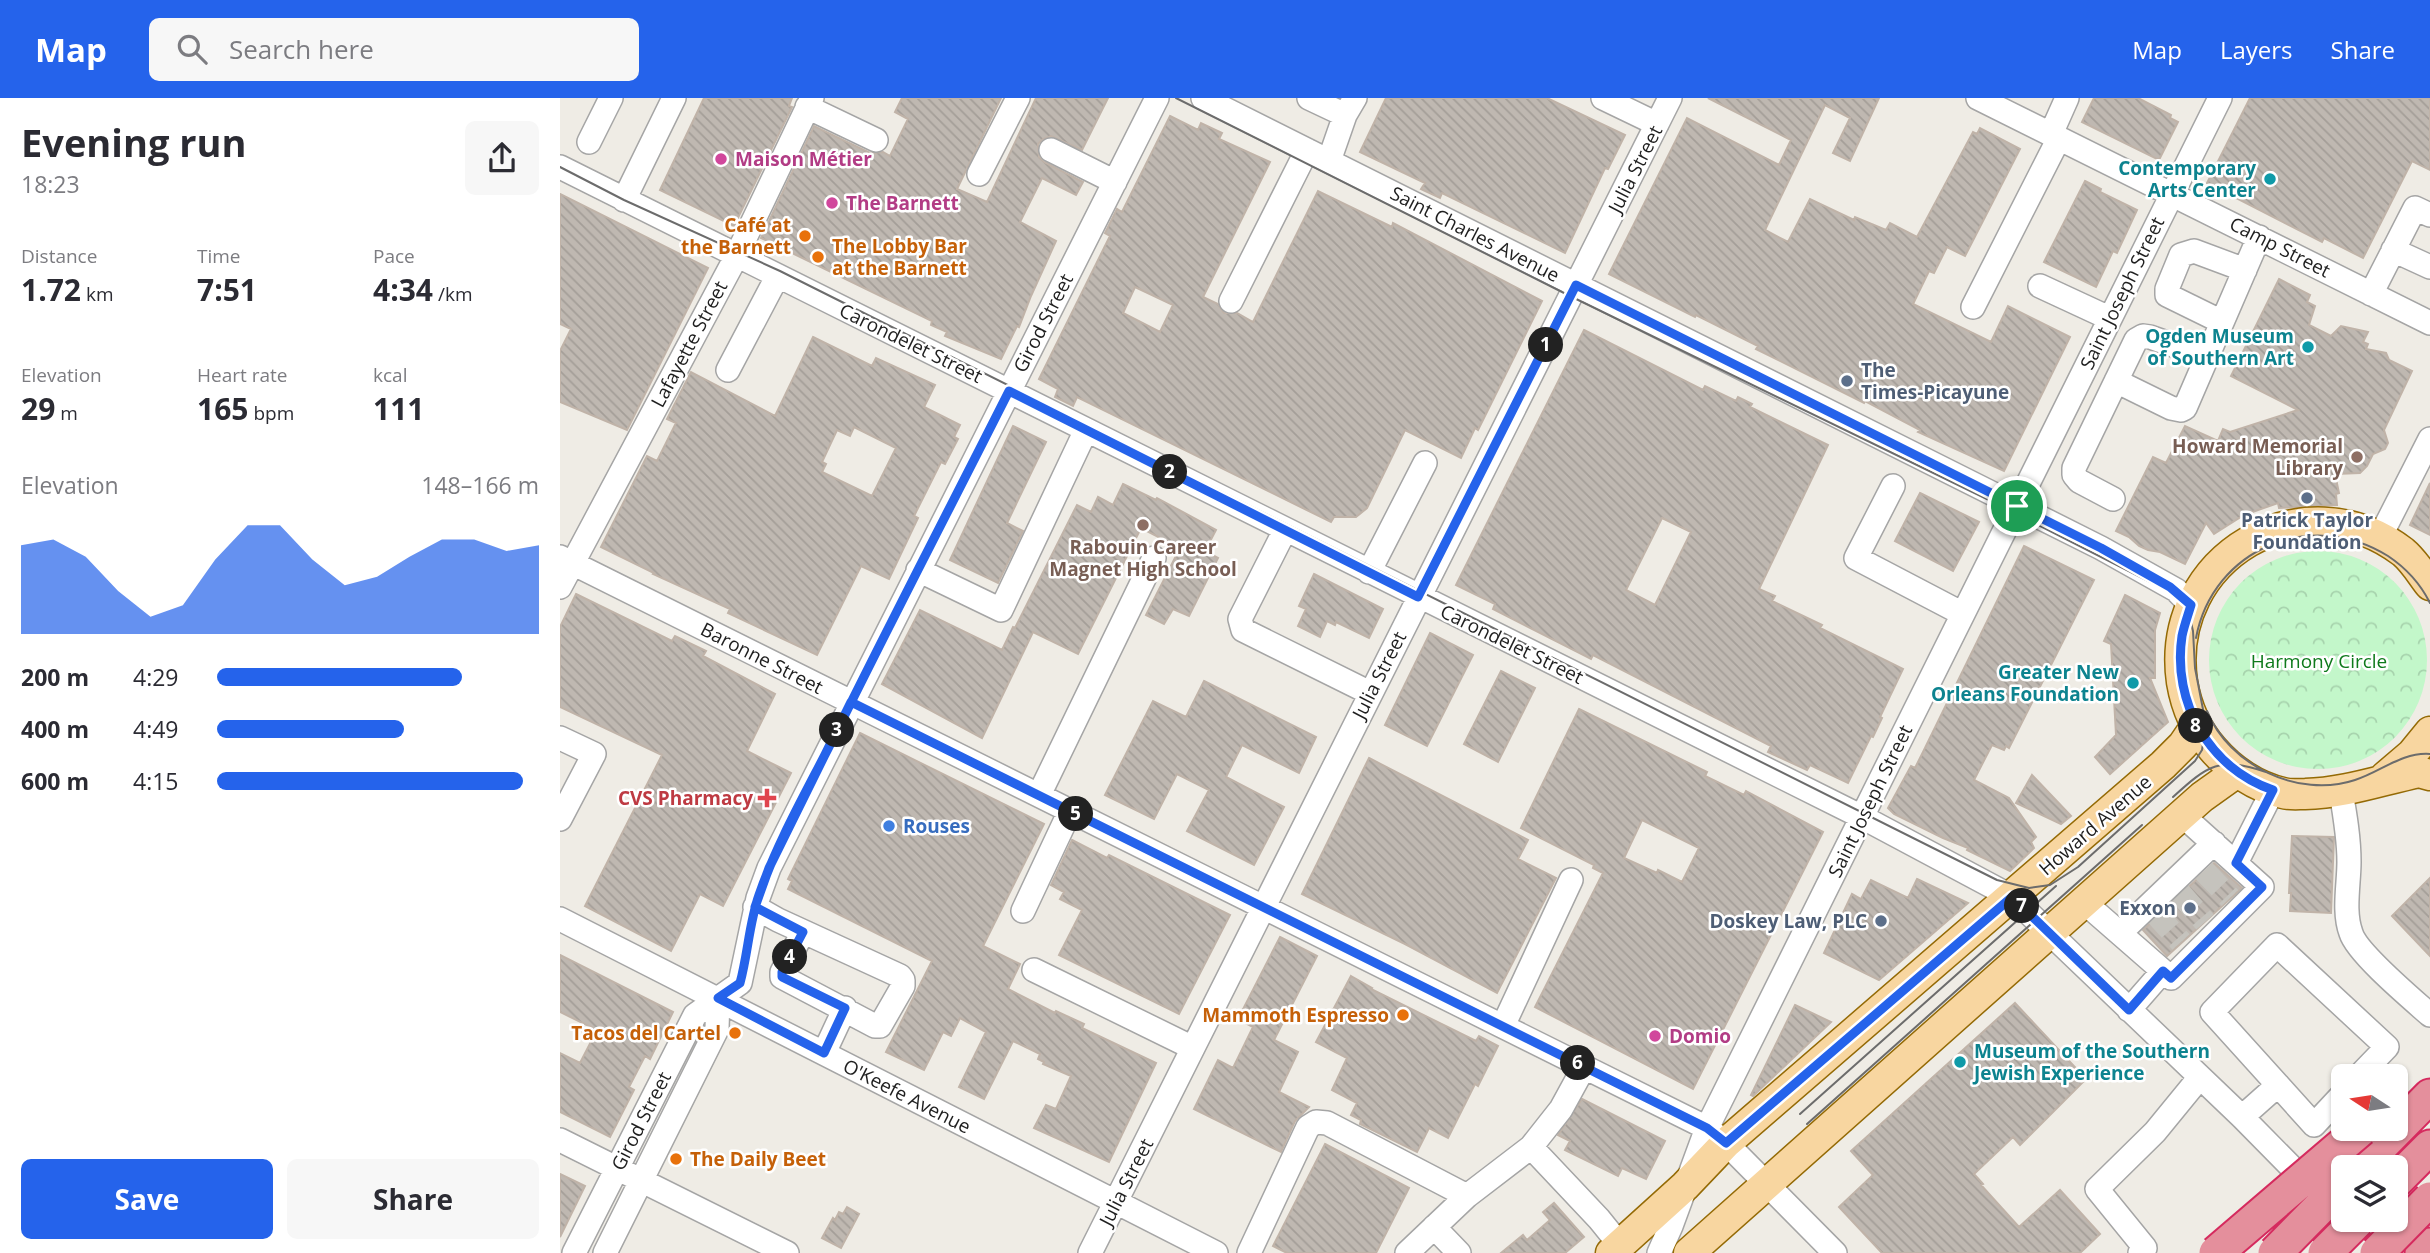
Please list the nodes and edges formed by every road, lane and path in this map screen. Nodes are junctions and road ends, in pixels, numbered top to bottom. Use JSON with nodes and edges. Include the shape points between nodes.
{"nodes":[{"id":1,"x":611,"y":98,"type":"edge"},
{"id":2,"x":674,"y":98,"type":"edge"},
{"id":3,"x":1018,"y":98,"type":"edge"},
{"id":4,"x":1157,"y":98,"type":"edge"},
{"id":5,"x":1308,"y":98,"type":"edge"},
{"id":6,"x":1603,"y":98,"type":"edge"},
{"id":7,"x":1670,"y":98,"type":"edge"},
{"id":8,"x":1978,"y":98,"type":"edge"},
{"id":9,"x":2067,"y":98,"type":"edge"},
{"id":10,"x":2220,"y":98,"type":"edge"},
{"id":11,"x":1210,"y":100,"type":"edge"},
{"id":12,"x":815,"y":101,"type":"edge"},
{"id":13,"x":1350,"y":107,"type":"edge"},
{"id":14,"x":1657,"y":124,"type":"junction"},
{"id":15,"x":877,"y":132,"type":"dead end"},
{"id":16,"x":2055,"y":136,"type":"junction"},
{"id":17,"x":589,"y":142,"type":"dead end"},
{"id":18,"x":1051,"y":150,"type":"dead end"},
{"id":19,"x":1307,"y":150,"type":"junction"},
{"id":20,"x":1329,"y":161,"type":"junction"},
{"id":21,"x":560,"y":167,"type":"edge"},
{"id":22,"x":979,"y":174,"type":"dead end"},
{"id":23,"x":1115,"y":182,"type":"junction"},
{"id":24,"x":2172,"y":193,"type":"junction"},
{"id":25,"x":624,"y":200,"type":"junction"},
{"id":26,"x":2430,"y":215,"type":"edge"},
{"id":27,"x":2259,"y":237,"type":"junction"},
{"id":28,"x":2393,"y":250,"type":"junction"},
{"id":29,"x":736,"y":257,"type":"junction"},
{"id":30,"x":2430,"y":267,"type":"edge"},
{"id":31,"x":2245,"y":270,"type":"junction"},
{"id":32,"x":778,"y":277,"type":"junction"},
{"id":33,"x":1576,"y":285,"type":"junction"},
{"id":34,"x":2040,"y":286,"type":"dead end"},
{"id":35,"x":2371,"y":294,"type":"junction"},
{"id":36,"x":1231,"y":301,"type":"dead end"},
{"id":37,"x":1973,"y":307,"type":"dead end"},
{"id":38,"x":2109,"y":318,"type":"junction"},
{"id":39,"x":2222,"y":322,"type":"junction"},
{"id":40,"x":2430,"y":323,"type":"edge"},
{"id":41,"x":2207,"y":357,"type":"junction"},
{"id":42,"x":728,"y":370,"type":"dead end"},
{"id":43,"x":2116,"y":382,"type":"junction"},
{"id":44,"x":1009,"y":391,"type":"junction"},
{"id":45,"x":1086,"y":430,"type":"junction"},
{"id":46,"x":2430,"y":439,"type":"edge"},
{"id":47,"x":1424,"y":463,"type":"dead end"},
{"id":48,"x":1893,"y":486,"type":"dead end"},
{"id":49,"x":2113,"y":499,"type":"dead end"},
{"id":50,"x":2017,"y":506,"type":"junction"},
{"id":51,"x":1285,"y":530,"type":"junction"},
{"id":52,"x":2380,"y":537,"type":"junction"},
{"id":53,"x":1154,"y":558,"type":"dead end"},
{"id":54,"x":566,"y":560,"type":"edge"},
{"id":55,"x":918,"y":570,"type":"junction"},
{"id":56,"x":1369,"y":572,"type":"junction"},
{"id":57,"x":2430,"y":585,"type":"edge"},
{"id":58,"x":560,"y":587,"type":"edge"},
{"id":59,"x":1418,"y":597,"type":"junction"},
{"id":60,"x":2191,"y":605,"type":"junction"},
{"id":61,"x":1963,"y":614,"type":"junction"},
{"id":62,"x":1370,"y":693,"type":"junction"},
{"id":63,"x":851,"y":702,"type":"junction"},
{"id":64,"x":2196,"y":726,"type":"junction"},
{"id":65,"x":2430,"y":732,"type":"edge"},
{"id":66,"x":560,"y":738,"type":"edge"},
{"id":67,"x":2237,"y":772,"type":"junction"},
{"id":68,"x":2430,"y":775,"type":"edge"},
{"id":69,"x":2382,"y":780,"type":"junction"},
{"id":70,"x":2273,"y":790,"type":"junction"},
{"id":71,"x":2341,"y":792,"type":"junction"},
{"id":72,"x":1039,"y":796,"type":"junction"},
{"id":73,"x":1070,"y":810,"type":"junction"},
{"id":74,"x":2182,"y":815,"type":"junction"},
{"id":75,"x":1862,"y":817,"type":"junction"},
{"id":76,"x":560,"y":819,"type":"edge"},
{"id":77,"x":2214,"y":843,"type":"junction"},
{"id":78,"x":2236,"y":863,"type":"junction"},
{"id":79,"x":1571,"y":880,"type":"dead end"},
{"id":80,"x":2012,"y":897,"type":"junction"},
{"id":81,"x":2085,"y":903,"type":"junction"},
{"id":82,"x":1263,"y":906,"type":"junction"},
{"id":83,"x":755,"y":907,"type":"junction"},
{"id":84,"x":1023,"y":911,"type":"dead end"},
{"id":85,"x":560,"y":919,"type":"edge"},
{"id":86,"x":803,"y":932,"type":"junction"},
{"id":87,"x":2120,"y":933,"type":"junction"},
{"id":88,"x":2050,"y":934,"type":"junction"},
{"id":89,"x":1034,"y":970,"type":"dead end"},
{"id":90,"x":2163,"y":971,"type":"junction"},
{"id":91,"x":718,"y":998,"type":"junction"},
{"id":92,"x":845,"y":1008,"type":"junction"},
{"id":93,"x":2129,"y":1010,"type":"junction"},
{"id":94,"x":2430,"y":1015,"type":"edge"},
{"id":95,"x":1503,"y":1026,"type":"junction"},
{"id":96,"x":1193,"y":1048,"type":"junction"},
{"id":97,"x":824,"y":1053,"type":"junction"},
{"id":98,"x":2371,"y":1064,"type":"edge"},
{"id":99,"x":1584,"y":1067,"type":"junction"},
{"id":100,"x":2430,"y":1076,"type":"edge"},
{"id":101,"x":2200,"y":1077,"type":"junction"},
{"id":102,"x":2278,"y":1085,"type":"junction"},
{"id":103,"x":2408,"y":1088,"type":"edge"},
{"id":104,"x":2430,"y":1096,"type":"edge"},
{"id":105,"x":2331,"y":1107,"type":"edge"},
{"id":106,"x":2430,"y":1114,"type":"edge"},
{"id":107,"x":2242,"y":1117,"type":"junction"},
{"id":108,"x":1716,"y":1136,"type":"junction"},
{"id":109,"x":560,"y":1140,"type":"edge"},
{"id":110,"x":2347,"y":1141,"type":"edge"},
{"id":111,"x":1531,"y":1147,"type":"junction"},
{"id":112,"x":2430,"y":1147,"type":"edge"},
{"id":113,"x":2372,"y":1155,"type":"edge"},
{"id":114,"x":2387,"y":1155,"type":"edge"},
{"id":115,"x":617,"y":1169,"type":"junction"},
{"id":116,"x":2408,"y":1169,"type":"edge"},
{"id":117,"x":641,"y":1181,"type":"junction"},
{"id":118,"x":1765,"y":1184,"type":"junction"},
{"id":119,"x":1685,"y":1186,"type":"junction"},
{"id":120,"x":1467,"y":1196,"type":"junction"},
{"id":121,"x":2331,"y":1196,"type":"edge"},
{"id":122,"x":2430,"y":1199,"type":"edge"},
{"id":123,"x":1115,"y":1203,"type":"junction"},
{"id":124,"x":2331,"y":1214,"type":"edge"},
{"id":125,"x":2331,"y":1216,"type":"edge"},
{"id":126,"x":1434,"y":1227,"type":"junction"},
{"id":127,"x":2334,"y":1232,"type":"edge"},
{"id":128,"x":2362,"y":1232,"type":"edge"},
{"id":129,"x":2430,"y":1245,"type":"edge"},
{"id":130,"x":1615,"y":1249,"type":"edge"},
{"id":131,"x":574,"y":1253,"type":"edge"},
{"id":132,"x":605,"y":1253,"type":"edge"},
{"id":133,"x":787,"y":1253,"type":"edge"},
{"id":134,"x":1090,"y":1253,"type":"edge"},
{"id":135,"x":1216,"y":1253,"type":"edge"},
{"id":136,"x":1248,"y":1253,"type":"edge"},
{"id":137,"x":1407,"y":1253,"type":"edge"},
{"id":138,"x":1459,"y":1253,"type":"edge"},
{"id":139,"x":1659,"y":1253,"type":"edge"},
{"id":140,"x":1689,"y":1253,"type":"edge"},
{"id":141,"x":1835,"y":1253,"type":"edge"},
{"id":142,"x":2140,"y":1253,"type":"edge"},
{"id":143,"x":2216,"y":1253,"type":"edge"},
{"id":144,"x":2264,"y":1253,"type":"edge"},
{"id":145,"x":2275,"y":1253,"type":"edge"},
{"id":146,"x":2325,"y":1253,"type":"edge"},
{"id":147,"x":2377,"y":1253,"type":"edge"},
{"id":148,"x":2422,"y":1253,"type":"edge"}],
"edges":[{"from":1,"to":17,"type":"street"},
{"from":2,"to":25,"type":"street"},
{"from":3,"to":22,"type":"street"},
{"from":4,"to":23,"type":"street","name":"Girod Street"},
{"from":5,"to":13,"type":"street"},
{"from":6,"to":14,"type":"street"},
{"from":7,"to":14,"type":"street","name":"Julia Street"},
{"from":8,"to":16,"type":"street","name":"Camp Street"},
{"from":9,"to":16,"type":"street"},
{"from":10,"to":24,"type":"street","name":"Saint Joseph Street"},
{"from":11,"to":19,"type":"street","name":"Saint Charles Avenue"},
{"from":12,"to":15,"type":"street"},
{"from":12,"to":29,"type":"street","name":"Lafayette Street"},
{"from":13,"to":20,"type":"street"},
{"from":14,"to":33,"type":"street","name":"Julia Street"},
{"from":16,"to":24,"type":"street","name":"Camp Street"},
{"from":16,"to":37,"type":"street"},
{"from":18,"to":23,"type":"street"},
{"from":19,"to":20,"type":"street","name":"Saint Charles Avenue"},
{"from":19,"to":36,"type":"street"},
{"from":20,"to":33,"type":"street","name":"Saint Charles Avenue"},
{"from":21,"to":25,"type":"street","name":"Carondelet Street"},
{"from":23,"to":44,"type":"street","name":"Girod Street"},
{"from":24,"to":27,"type":"street","name":"Camp Street"},
{"from":24,"to":38,"type":"street","name":"Saint Joseph Street"},
{"from":25,"to":29,"type":"street","name":"Carondelet Street"},
{"from":26,"to":28,"type":"street","via":[[2415,208]]},
{"from":27,"to":31,"type":"street"},
{"from":27,"to":35,"type":"street","name":"Camp Street"},
{"from":28,"to":30,"type":"street"},
{"from":28,"to":35,"type":"street"},
{"from":29,"to":32,"type":"street","name":"Carondelet Street"},
{"from":29,"to":54,"type":"street","name":"Lafayette Street"},
{"from":31,"to":39,"type":"street"},
{"from":31,"to":39,"type":"street","via":[[2194,251],[2181,255],[2167,295]]},
{"from":32,"to":42,"type":"street"},
{"from":32,"to":44,"type":"street","name":"Carondelet Street"},
{"from":33,"to":50,"type":"street","name":"Saint Charles Avenue"},
{"from":33,"to":59,"type":"street","name":"Julia Street"},
{"from":34,"to":38,"type":"street"},
{"from":35,"to":40,"type":"street","name":"Camp Street"},
{"from":38,"to":50,"type":"street","name":"Saint Joseph Street"},
{"from":39,"to":41,"type":"street"},
{"from":41,"to":43,"type":"street","via":[[2143,336],[2136,340]]},
{"from":41,"to":43,"type":"street","via":[[2185,408],[2180,410]]},
{"from":43,"to":49,"type":"street","via":[[2074,468],[2078,481]]},
{"from":44,"to":45,"type":"street","name":"Carondelet Street"},
{"from":44,"to":55,"type":"street","name":"Girod Street"},
{"from":45,"to":51,"type":"street","name":"Carondelet Street"},
{"from":45,"to":55,"type":"street","via":[[1001,610]]},
{"from":46,"to":52,"type":"street"},
{"from":47,"to":56,"type":"street"},
{"from":48,"to":61,"type":"street","via":[[1856,558]]},
{"from":50,"to":60,"type":"street","name":"Saint Charles Avenue","via":[[2170,587]]},
{"from":50,"to":61,"type":"street","name":"Saint Joseph Street"},
{"from":51,"to":56,"type":"street","name":"Carondelet Street"},
{"from":51,"to":62,"type":"street","via":[[1240,625]]},
{"from":52,"to":57,"type":"main road","via":[[2406,554]]},
{"from":52,"to":60,"type":"main road","via":[[2332,523],[2307,522],[2271,531],[2219,564]]},
{"from":53,"to":72,"type":"street"},
{"from":54,"to":58,"type":"street","name":"Lafayette Street"},
{"from":54,"to":63,"type":"street","name":"Baronne Street"},
{"from":55,"to":63,"type":"street","name":"Girod Street"},
{"from":56,"to":59,"type":"street","name":"Carondelet Street"},
{"from":59,"to":62,"type":"street","name":"Julia Street"},
{"from":59,"to":75,"type":"street","name":"Carondelet Street"},
{"from":60,"to":64,"type":"main road","via":[[2182,635],[2180,666]]},
{"from":61,"to":75,"type":"street","name":"Saint Joseph Street"},
{"from":62,"to":82,"type":"street","name":"Julia Street"},
{"from":63,"to":72,"type":"street","name":"Baronne Street"},
{"from":63,"to":83,"type":"street","name":"Girod Street","via":[[769,868]]},
{"from":64,"to":67,"type":"main road"},
{"from":64,"to":80,"type":"main road","name":"Howard Avenue","via":[[2163,765]]},
{"from":65,"to":69,"type":"main road"},
{"from":66,"to":76,"type":"street","via":[[594,754]]},
{"from":67,"to":70,"type":"main road"},
{"from":67,"to":74,"type":"main road"},
{"from":68,"to":69,"type":"main road","via":[[2419,772]]},
{"from":69,"to":71,"type":"main road"},
{"from":70,"to":71,"type":"main road","via":[[2286,794]]},
{"from":70,"to":78,"type":"street"},
{"from":71,"to":94,"type":"street","via":[[2347,820],[2351,935]]},
{"from":72,"to":73,"type":"street","name":"Baronne Street"},
{"from":73,"to":82,"type":"street","name":"Baronne Street"},
{"from":73,"to":84,"type":"street"},
{"from":74,"to":77,"type":"street"},
{"from":74,"to":81,"type":"main road"},
{"from":75,"to":80,"type":"street","name":"Carondelet Street"},
{"from":75,"to":108,"type":"street","name":"Saint Joseph Street"},
{"from":77,"to":78,"type":"street"},
{"from":77,"to":87,"type":"street","via":[[2200,867]]},
{"from":78,"to":90,"type":"street","via":[[2262,887],[2235,903],[2188,949],[2171,978]]},
{"from":79,"to":95,"type":"street"},
{"from":80,"to":88,"type":"street","name":"Carondelet Street"},
{"from":80,"to":108,"type":"main road","name":"Howard Avenue"},
{"from":81,"to":87,"type":"street"},
{"from":81,"to":88,"type":"main road"},
{"from":82,"to":95,"type":"street","name":"Baronne Street"},
{"from":82,"to":96,"type":"street","name":"Julia Street"},
{"from":83,"to":86,"type":"street"},
{"from":83,"to":91,"type":"street","name":"Girod Street","via":[[740,983]]},
{"from":85,"to":91,"type":"street","name":"O'Keefe Avenue"},
{"from":86,"to":92,"type":"street","via":[[782,977]]},
{"from":86,"to":92,"type":"street","via":[[903,980],[880,1026]]},
{"from":87,"to":90,"type":"street"},
{"from":88,"to":93,"type":"street","name":"Carondelet Street"},
{"from":88,"to":118,"type":"main road"},
{"from":89,"to":96,"type":"street"},
{"from":90,"to":93,"type":"street"},
{"from":91,"to":97,"type":"street","name":"O'Keefe Avenue"},
{"from":91,"to":115,"type":"street","name":"Girod Street","via":[[695,1014]]},
{"from":91,"to":117,"type":"street","name":"Girod Street","via":[[717,1029]]},
{"from":92,"to":97,"type":"street"},
{"from":93,"to":101,"type":"street","name":"Carondelet Street"},
{"from":95,"to":99,"type":"street","name":"Baronne Street"},
{"from":96,"to":123,"type":"street","name":"Julia Street"},
{"from":97,"to":123,"type":"street","name":"O'Keefe Avenue"},
{"from":98,"to":102,"type":"street","via":[[2387,1047],[2277,945],[2212,1012]]},
{"from":99,"to":108,"type":"street","name":"Baronne Street"},
{"from":99,"to":111,"type":"street","via":[[1561,1109]]},
{"from":100,"to":103,"type":"highway"},
{"from":101,"to":107,"type":"street","name":"Carondelet Street"},
{"from":101,"to":142,"type":"street","via":[[2155,1132],[2096,1189],[2145,1248]]},
{"from":102,"to":105,"type":"street","via":[[2314,1125]]},
{"from":102,"to":107,"type":"street"},
{"from":104,"to":113,"type":"highway"},
{"from":106,"to":114,"type":"street"},
{"from":107,"to":121,"type":"street","name":"Carondelet Street"},
{"from":108,"to":118,"type":"street","name":"Baronne Street"},
{"from":108,"to":119,"type":"main road","name":"Howard Avenue"},
{"from":109,"to":115,"type":"street"},
{"from":110,"to":143,"type":"highway","bridge":true},
{"from":111,"to":120,"type":"street"},
{"from":111,"to":130,"type":"street","via":[[1600,1219]]},
{"from":112,"to":116,"type":"highway"},
{"from":115,"to":117,"type":"street"},
{"from":115,"to":131,"type":"street","name":"Girod Street"},
{"from":117,"to":132,"type":"street","name":"Girod Street"},
{"from":117,"to":133,"type":"street"},
{"from":118,"to":140,"type":"main road"},
{"from":118,"to":141,"type":"street","name":"Baronne Street"},
{"from":119,"to":130,"type":"main road","name":"Howard Avenue"},
{"from":119,"to":139,"type":"street"},
{"from":120,"to":126,"type":"street"},
{"from":120,"to":136,"type":"street","via":[[1327,1123],[1316,1122],[1308,1127]]},
{"from":122,"to":147,"type":"highway","bridge":true},
{"from":123,"to":134,"type":"street","name":"Julia Street"},
{"from":123,"to":135,"type":"street","name":"O'Keefe Avenue"},
{"from":124,"to":144,"type":"street"},
{"from":125,"to":145,"type":"highway","bridge":true},
{"from":126,"to":137,"type":"street"},
{"from":126,"to":138,"type":"street"},
{"from":127,"to":146,"type":"highway","bridge":true},
{"from":128,"to":147,"type":"street","name":"Carondelet Street"},
{"from":129,"to":148,"type":"highway"}]}
